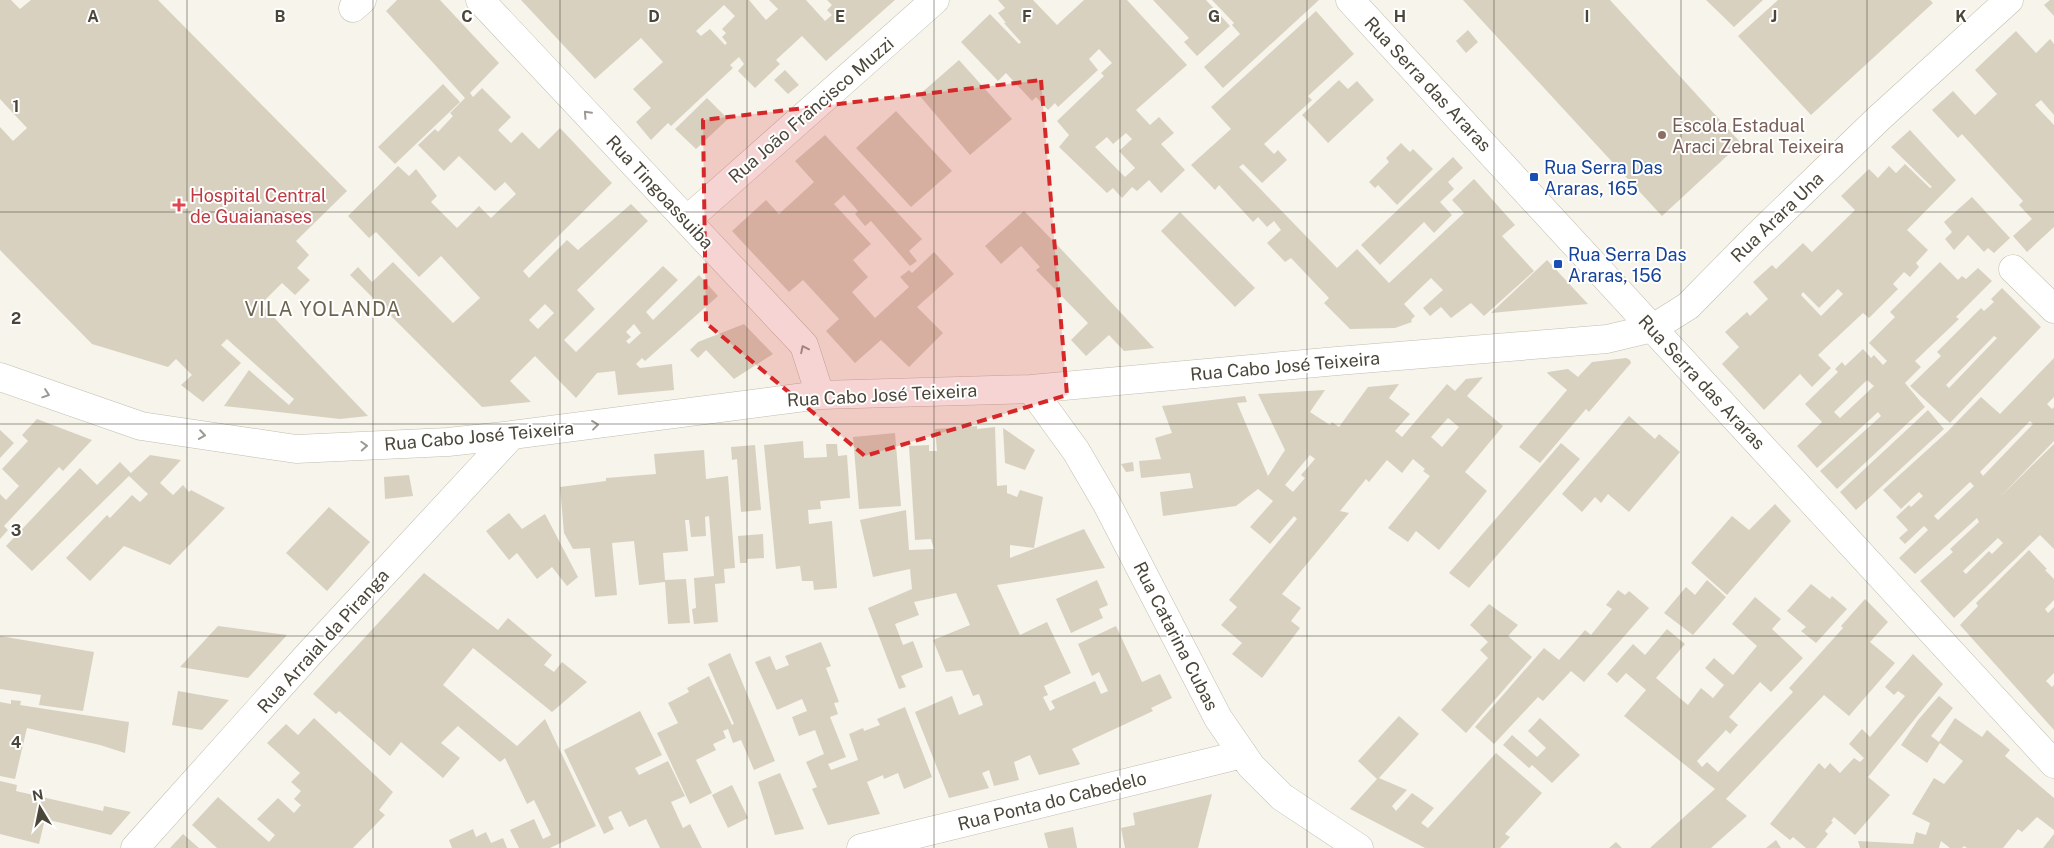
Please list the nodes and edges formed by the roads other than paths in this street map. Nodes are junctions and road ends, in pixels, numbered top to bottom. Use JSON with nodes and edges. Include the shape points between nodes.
{"nodes":[{"id":1,"x":480,"y":0,"type":"edge"},
{"id":2,"x":935,"y":0,"type":"edge"},
{"id":3,"x":1350,"y":0,"type":"edge"},
{"id":4,"x":2009,"y":0,"type":"edge"},
{"id":5,"x":687,"y":220,"type":"junction"},
{"id":6,"x":2013,"y":269,"type":"dead end"},
{"id":7,"x":2054,"y":309,"type":"edge"},
{"id":8,"x":1652,"y":328,"type":"junction"},
{"id":9,"x":0,"y":377,"type":"edge"},
{"id":10,"x":1031,"y":389,"type":"junction"},
{"id":11,"x":820,"y":395,"type":"junction"},
{"id":12,"x":512,"y":436,"type":"junction"},
{"id":13,"x":1243,"y":754,"type":"junction"},
{"id":14,"x":2054,"y":764,"type":"edge"},
{"id":15,"x":135,"y":848,"type":"edge"},
{"id":16,"x":861,"y":848,"type":"edge"},
{"id":17,"x":1359,"y":848,"type":"edge"}],
"edges":[{"from":5,"to":1,"type":"street","name":"Rua Tingoassuiba","one_way":true},
{"from":2,"to":5,"type":"street","name":"Rua João Francisco Muzzi"},
{"from":3,"to":8,"type":"street","name":"Rua Serra das Araras"},
{"from":4,"to":8,"type":"street","name":"Rua Arara Una","via":[[1878,119],[1688,306]]},
{"from":11,"to":5,"type":"street","name":"Rua Tingoassuiba","one_way":true,"via":[[804,346]]},
{"from":6,"to":7,"type":"street"},
{"from":8,"to":10,"type":"street","name":"Rua Cabo José Teixeira","via":[[1607,340]]},
{"from":8,"to":14,"type":"street","name":"Rua Serra das Araras"},
{"from":9,"to":12,"type":"street","name":"Rua Cabo José Teixeira","one_way":true,"via":[[141,426],[296,449]]},
{"from":10,"to":11,"type":"street","name":"Rua Cabo José Teixeira"},
{"from":10,"to":13,"type":"street","name":"Rua Catarina Cubas","via":[[1076,451],[1103,496],[1218,718]]},
{"from":12,"to":11,"type":"street","name":"Rua Cabo José Teixeira","one_way":true},
{"from":12,"to":15,"type":"street","name":"Rua Arraial da Piranga","via":[[308,654]]},
{"from":13,"to":16,"type":"street","name":"Rua Ponta do Cabedelo"},
{"from":13,"to":17,"type":"street","name":"Rua Catarina Cubas","via":[[1282,797]]}]}
